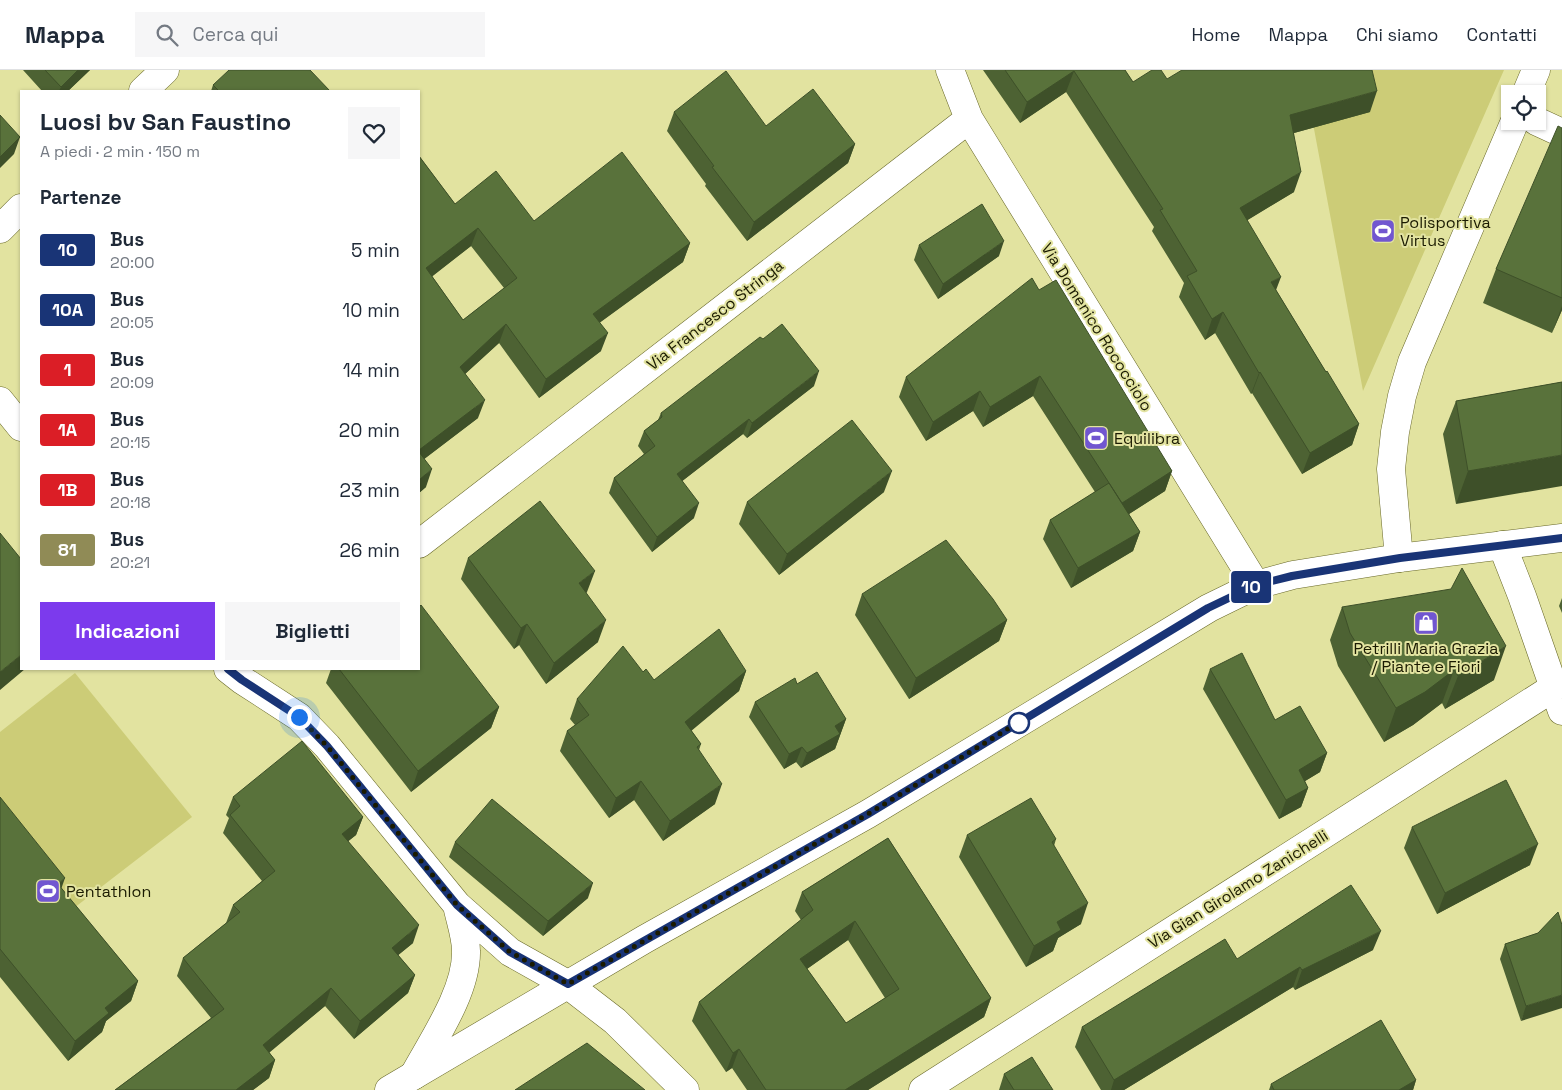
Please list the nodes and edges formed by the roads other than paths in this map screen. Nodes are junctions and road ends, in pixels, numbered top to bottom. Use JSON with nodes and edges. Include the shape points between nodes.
{"nodes":[{"id":1,"x":165,"y":70,"type":"edge"},
{"id":2,"x":950,"y":70,"type":"edge"},
{"id":3,"x":1536,"y":70,"type":"edge"},
{"id":4,"x":1530,"y":85,"type":"edge"},
{"id":5,"x":144,"y":90,"type":"edge"},
{"id":6,"x":969,"y":119,"type":"junction"},
{"id":7,"x":1546,"y":126,"type":"edge"},
{"id":8,"x":1511,"y":130,"type":"edge"},
{"id":9,"x":1562,"y":133,"type":"edge"},
{"id":10,"x":20,"y":209,"type":"edge"},
{"id":11,"x":0,"y":229,"type":"edge"},
{"id":12,"x":0,"y":401,"type":"edge"},
{"id":13,"x":20,"y":426,"type":"edge"},
{"id":14,"x":1562,"y":538,"type":"edge"},
{"id":15,"x":420,"y":543,"type":"edge"},
{"id":16,"x":1502,"y":545,"type":"junction"},
{"id":17,"x":1400,"y":558,"type":"junction"},
{"id":18,"x":1256,"y":585,"type":"junction"},
{"id":19,"x":242,"y":673,"type":"edge"},
{"id":20,"x":1558,"y":700,"type":"edge"},
{"id":21,"x":457,"y":905,"type":"junction"},
{"id":22,"x":568,"y":984,"type":"junction"},
{"id":23,"x":414,"y":1075,"type":"junction"},
{"id":24,"x":389,"y":1090,"type":"edge"},
{"id":25,"x":685,"y":1090,"type":"edge"},
{"id":26,"x":922,"y":1090,"type":"edge"}],
"edges":[{"from":1,"to":5,"type":"street"},
{"from":2,"to":6,"type":"street"},
{"from":3,"to":4,"type":"street"},
{"from":6,"to":15,"type":"street","name":"Via Francesco Stringa"},
{"from":6,"to":18,"type":"street","name":"Via Domenico Rococciolo"},
{"from":7,"to":9,"type":"street"},
{"from":8,"to":17,"type":"street","via":[[1412,362],[1402,396],[1391,470]]},
{"from":10,"to":11,"type":"street"},
{"from":12,"to":13,"type":"street"},
{"from":14,"to":16,"type":"street"},
{"from":16,"to":17,"type":"street"},
{"from":16,"to":20,"type":"street"},
{"from":17,"to":18,"type":"street"},
{"from":18,"to":22,"type":"street","via":[[1208,608],[868,814]]},
{"from":19,"to":21,"type":"street","via":[[299,717],[327,746]]},
{"from":20,"to":26,"type":"street","name":"Via Gian Girolamo Zanichelli"},
{"from":21,"to":22,"type":"street","via":[[510,952]]},
{"from":21,"to":23,"type":"street","via":[[466,948],[464,975],[448,1013]]},
{"from":22,"to":23,"type":"street"},
{"from":22,"to":25,"type":"street","via":[[615,1021]]},
{"from":23,"to":24,"type":"street"}]}
